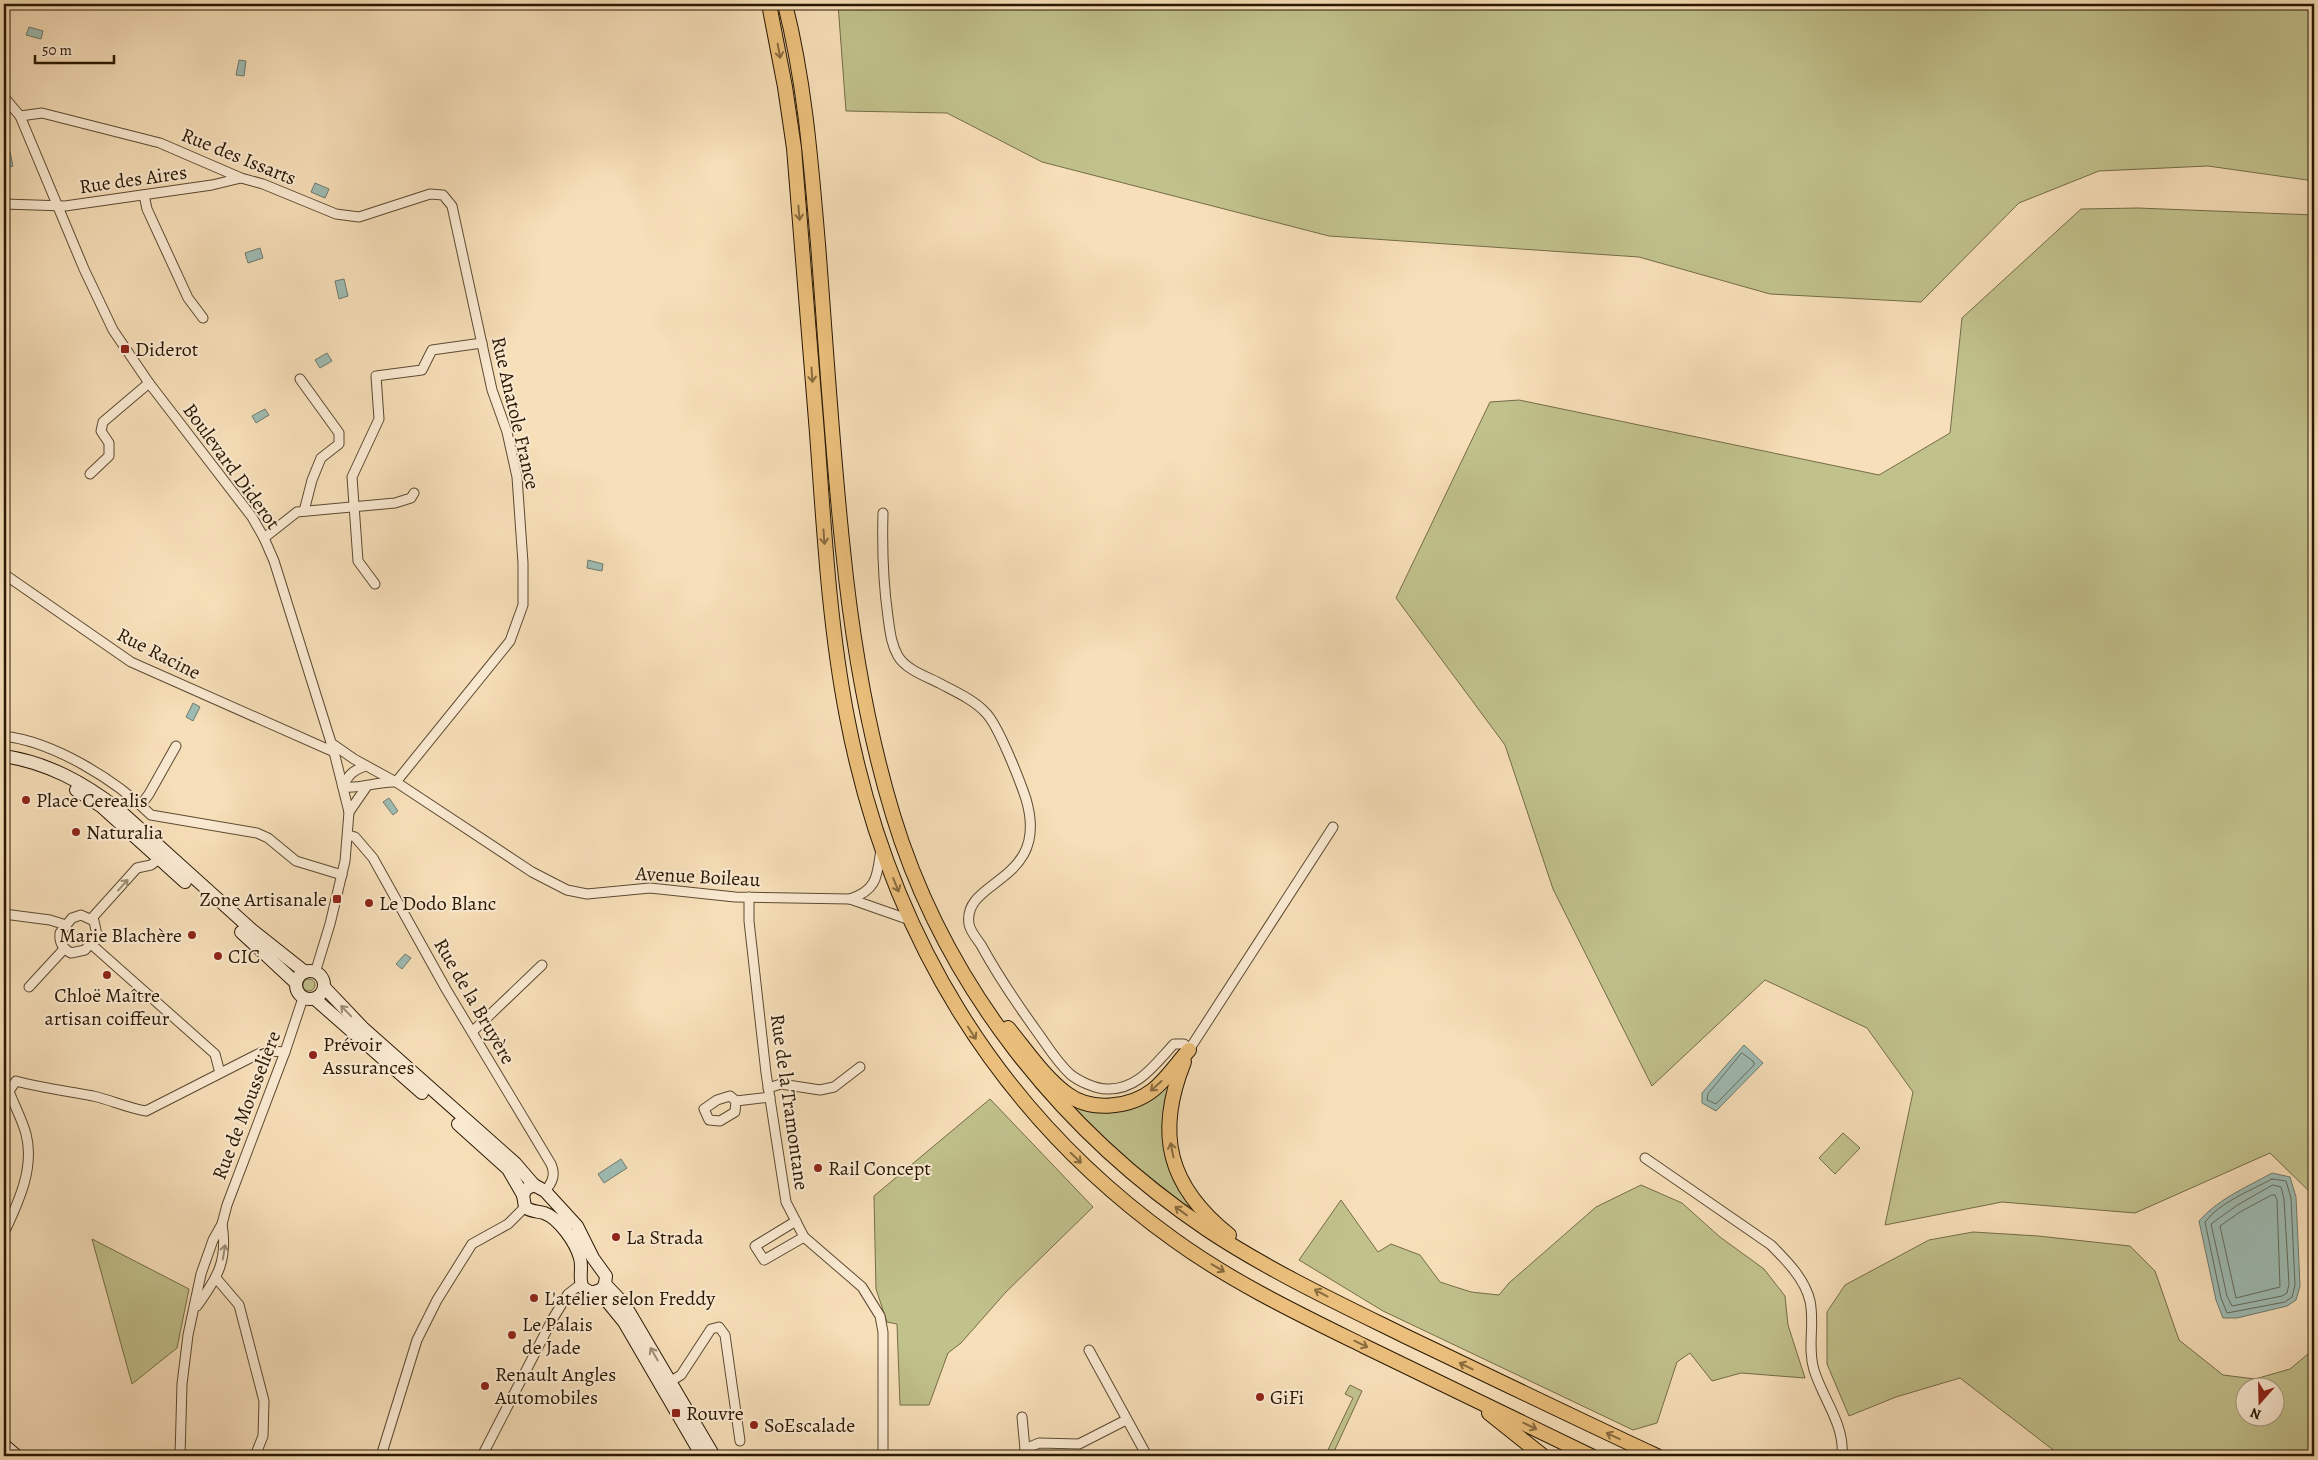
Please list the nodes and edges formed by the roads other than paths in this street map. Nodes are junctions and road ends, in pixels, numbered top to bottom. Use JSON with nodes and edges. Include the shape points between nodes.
{"nodes":[{"id":1,"x":769,"y":4,"type":"edge"},
{"id":2,"x":786,"y":4,"type":"edge"},
{"id":3,"x":4,"y":97,"type":"edge"},
{"id":4,"x":20,"y":116,"type":"junction"},
{"id":5,"x":241,"y":178,"type":"junction"},
{"id":6,"x":443,"y":194,"type":"joint"},
{"id":7,"x":144,"y":195,"type":"junction"},
{"id":8,"x":4,"y":204,"type":"edge"},
{"id":9,"x":59,"y":206,"type":"junction"},
{"id":10,"x":203,"y":318,"type":"dead end"},
{"id":11,"x":482,"y":343,"type":"junction"},
{"id":12,"x":300,"y":379,"type":"dead end"},
{"id":13,"x":149,"y":383,"type":"junction"},
{"id":14,"x":90,"y":474,"type":"dead end"},
{"id":15,"x":414,"y":493,"type":"dead end"},
{"id":16,"x":355,"y":508,"type":"junction"},
{"id":17,"x":304,"y":511,"type":"junction"},
{"id":18,"x":883,"y":513,"type":"dead end"},
{"id":19,"x":264,"y":538,"type":"junction"},
{"id":20,"x":4,"y":574,"type":"edge"},
{"id":21,"x":375,"y":584,"type":"dead end"},
{"id":22,"x":4,"y":736,"type":"edge"},
{"id":23,"x":311,"y":741,"type":"junction"},
{"id":24,"x":331,"y":743,"type":"junction"},
{"id":25,"x":176,"y":746,"type":"dead end"},
{"id":26,"x":4,"y":756,"type":"edge"},
{"id":27,"x":4,"y":764,"type":"edge"},
{"id":28,"x":366,"y":766,"type":"junction"},
{"id":29,"x":396,"y":782,"type":"junction"},
{"id":30,"x":367,"y":786,"type":"junction"},
{"id":31,"x":343,"y":787,"type":"junction"},
{"id":32,"x":141,"y":804,"type":"junction"},
{"id":33,"x":349,"y":812,"type":"junction"},
{"id":34,"x":1333,"y":827,"type":"dead end"},
{"id":35,"x":348,"y":835,"type":"junction"},
{"id":36,"x":881,"y":849,"type":"junction"},
{"id":37,"x":159,"y":859,"type":"junction"},
{"id":38,"x":342,"y":875,"type":"junction"},
{"id":39,"x":749,"y":897,"type":"junction"},
{"id":40,"x":850,"y":899,"type":"junction"},
{"id":41,"x":4,"y":914,"type":"edge"},
{"id":42,"x":92,"y":918,"type":"junction"},
{"id":43,"x":910,"y":920,"type":"junction"},
{"id":44,"x":66,"y":925,"type":"junction"},
{"id":45,"x":91,"y":944,"type":"junction"},
{"id":46,"x":64,"y":949,"type":"junction"},
{"id":47,"x":955,"y":959,"type":"junction"},
{"id":48,"x":542,"y":965,"type":"dead end"},
{"id":49,"x":310,"y":972,"type":"junction"},
{"id":50,"x":296,"y":983,"type":"junction"},
{"id":51,"x":29,"y":987,"type":"dead end"},
{"id":52,"x":324,"y":987,"type":"junction"},
{"id":53,"x":309,"y":998,"type":"junction"},
{"id":54,"x":472,"y":1032,"type":"junction"},
{"id":55,"x":1188,"y":1050,"type":"junction"},
{"id":56,"x":285,"y":1052,"type":"junction"},
{"id":57,"x":860,"y":1067,"type":"dead end"},
{"id":58,"x":220,"y":1073,"type":"junction"},
{"id":59,"x":769,"y":1092,"type":"junction"},
{"id":60,"x":736,"y":1101,"type":"dead end"},
{"id":61,"x":1645,"y":1158,"type":"dead end"},
{"id":62,"x":539,"y":1188,"type":"junction"},
{"id":63,"x":524,"y":1201,"type":"junction"},
{"id":64,"x":796,"y":1221,"type":"junction"},
{"id":65,"x":222,"y":1224,"type":"junction"},
{"id":66,"x":4,"y":1233,"type":"edge"},
{"id":67,"x":804,"y":1237,"type":"junction"},
{"id":68,"x":1267,"y":1265,"type":"junction"},
{"id":69,"x":216,"y":1278,"type":"junction"},
{"id":70,"x":581,"y":1284,"type":"junction"},
{"id":71,"x":601,"y":1288,"type":"junction"},
{"id":72,"x":195,"y":1308,"type":"junction"},
{"id":73,"x":1089,"y":1350,"type":"dead end"},
{"id":74,"x":666,"y":1384,"type":"junction"},
{"id":75,"x":1464,"y":1394,"type":"junction"},
{"id":76,"x":1022,"y":1417,"type":"dead end"},
{"id":77,"x":1126,"y":1420,"type":"junction"},
{"id":78,"x":740,"y":1441,"type":"dead end"},
{"id":79,"x":4,"y":1445,"type":"edge"},
{"id":80,"x":1025,"y":1453,"type":"edge"},
{"id":81,"x":17,"y":1456,"type":"edge"},
{"id":82,"x":180,"y":1456,"type":"edge"},
{"id":83,"x":255,"y":1456,"type":"edge"},
{"id":84,"x":381,"y":1456,"type":"edge"},
{"id":85,"x":482,"y":1456,"type":"edge"},
{"id":86,"x":702,"y":1456,"type":"edge"},
{"id":87,"x":714,"y":1456,"type":"edge"},
{"id":88,"x":883,"y":1456,"type":"edge"},
{"id":89,"x":1147,"y":1456,"type":"edge"},
{"id":90,"x":1543,"y":1456,"type":"edge"},
{"id":91,"x":1591,"y":1456,"type":"edge"},
{"id":92,"x":1657,"y":1456,"type":"edge"},
{"id":93,"x":1842,"y":1456,"type":"edge"}],
"edges":[{"from":1,"to":36,"type":"main road","one_way":true,"via":[[786,87],[794,148],[834,636],[846,716]]},
{"from":2,"to":47,"type":"main road","via":[[807,117],[841,538],[854,644],[870,728],[893,815],[921,888]]},
{"from":3,"to":4,"type":"street","name":"Boulevard Diderot"},
{"from":4,"to":5,"type":"street","name":"Rue des Issarts","via":[[42,113],[160,143]]},
{"from":4,"to":9,"type":"street","name":"Boulevard Diderot"},
{"from":5,"to":6,"type":"street","name":"Rue des Issarts","via":[[336,214],[359,217],[430,194]]},
{"from":5,"to":7,"type":"street","name":"Rue des Aires"},
{"from":6,"to":11,"type":"street","name":"Rue Anatole France","via":[[452,206]]},
{"from":7,"to":9,"type":"street","name":"Rue des Aires"},
{"from":7,"to":10,"type":"street","via":[[188,298]]},
{"from":8,"to":9,"type":"street","name":"Rue des Aires"},
{"from":9,"to":13,"type":"street","name":"Boulevard Diderot","via":[[103,311]]},
{"from":11,"to":16,"type":"street","via":[[432,350],[422,370],[376,376],[379,419],[352,477]]},
{"from":11,"to":29,"type":"street","name":"Rue Anatole France","via":[[517,477],[523,606],[510,641]]},
{"from":12,"to":17,"type":"street","via":[[339,433],[339,444],[322,458],[312,480]]},
{"from":13,"to":14,"type":"street","via":[[103,422],[101,431],[109,443],[109,456]]},
{"from":13,"to":19,"type":"street","name":"Boulevard Diderot","via":[[252,517]]},
{"from":15,"to":16,"type":"street","via":[[411,498],[395,504]]},
{"from":16,"to":17,"type":"street"},
{"from":16,"to":21,"type":"street","via":[[358,561]]},
{"from":17,"to":19,"type":"street","via":[[297,512]]},
{"from":18,"to":55,"type":"street","via":[[884,587],[892,644],[898,658],[912,669],[969,699],[994,722],[1025,799],[1031,825],[1028,849],[1017,866],[980,895],[971,910],[969,924],[1000,978],[1060,1064],[1072,1076],[1106,1089],[1124,1088],[1141,1079],[1174,1044],[1184,1044]]},
{"from":19,"to":24,"type":"street","name":"Boulevard Diderot"},
{"from":20,"to":23,"type":"street","name":"Rue Racine","via":[[131,662]]},
{"from":22,"to":32,"type":"street","via":[[42,745],[91,770]]},
{"from":23,"to":24,"type":"street","name":"Rue Racine"},
{"from":23,"to":24,"type":"street"},
{"from":24,"to":28,"type":"street","name":"Rue Racine"},
{"from":24,"to":31,"type":"street","name":"Boulevard Diderot"},
{"from":25,"to":32,"type":"street"},
{"from":26,"to":49,"type":"main road","via":[[62,772],[97,793],[252,930]]},
{"from":27,"to":37,"type":"main road","via":[[40,773],[72,787],[102,807]]},
{"from":28,"to":29,"type":"street","name":"Avenue Boileau"},
{"from":28,"to":31,"type":"street","via":[[348,775]]},
{"from":29,"to":30,"type":"street"},
{"from":29,"to":39,"type":"street","name":"Avenue Boileau","via":[[532,872],[567,890],[587,894],[650,888]]},
{"from":30,"to":31,"type":"street"},
{"from":30,"to":33,"type":"street"},
{"from":31,"to":33,"type":"street","name":"Boulevard Diderot"},
{"from":32,"to":38,"type":"street","via":[[151,815],[257,833],[296,861]]},
{"from":33,"to":35,"type":"street","name":"Boulevard Diderot"},
{"from":34,"to":55,"type":"street"},
{"from":35,"to":38,"type":"street","name":"Boulevard Diderot"},
{"from":35,"to":54,"type":"street","name":"Rue de la Bruyère","via":[[355,837],[372,858]]},
{"from":36,"to":40,"type":"street","via":[[876,880],[865,893]]},
{"from":36,"to":43,"type":"main road","one_way":true},
{"from":42,"to":37,"type":"street","one_way":true,"via":[[137,868],[151,865]]},
{"from":37,"to":50,"type":"main road"},
{"from":38,"to":49,"type":"street","name":"Boulevard Diderot"},
{"from":39,"to":40,"type":"street","name":"Avenue Boileau"},
{"from":39,"to":59,"type":"street","name":"Rue de la Tramontane"},
{"from":40,"to":43,"type":"street","name":"Avenue Boileau"},
{"from":41,"to":44,"type":"street"},
{"from":42,"to":44,"type":"street","via":[[76,916]]},
{"from":42,"to":45,"type":"street","via":[[98,930]]},
{"from":43,"to":75,"type":"main road","one_way":true,"via":[[946,992],[979,1044],[1032,1112],[1104,1184],[1175,1241],[1235,1279]]},
{"from":44,"to":46,"type":"street","via":[[60,938]]},
{"from":45,"to":46,"type":"street","via":[[81,952],[71,953]]},
{"from":45,"to":58,"type":"street","via":[[215,1054]]},
{"from":46,"to":51,"type":"street"},
{"from":55,"to":47,"type":"main road","one_way":true,"via":[[1165,1078],[1140,1099],[1106,1106],[1084,1102],[1069,1096],[1054,1084]]},
{"from":68,"to":47,"type":"main road","one_way":true,"via":[[1178,1209],[1082,1128],[1019,1058]]},
{"from":48,"to":54,"type":"street"},
{"from":49,"to":50,"type":"main road","via":[[298,978]]},
{"from":49,"to":52,"type":"main road","via":[[322,978]]},
{"from":50,"to":53,"type":"main road","via":[[298,994]]},
{"from":52,"to":53,"type":"main road","via":[[322,992]]},
{"from":62,"to":52,"type":"main road","one_way":true,"via":[[363,1028]]},
{"from":53,"to":56,"type":"street","name":"Rue de Mousselière"},
{"from":53,"to":63,"type":"main road","via":[[505,1166],[514,1177]]},
{"from":54,"to":62,"type":"street","name":"Rue de la Bruyère","via":[[551,1164],[554,1176],[551,1185]]},
{"from":68,"to":55,"type":"main road","one_way":true,"via":[[1201,1209],[1187,1193],[1176,1169],[1170,1148],[1169,1113],[1176,1081]]},
{"from":56,"to":58,"type":"street","via":[[260,1053]]},
{"from":56,"to":65,"type":"street","name":"Rue de Mousselière"},
{"from":57,"to":59,"type":"street","via":[[834,1087],[820,1090],[781,1084]]},
{"from":58,"to":66,"type":"street","via":[[146,1111],[16,1081],[9,1091],[26,1134],[28,1165],[19,1202]]},
{"from":59,"to":60,"type":"street"},
{"from":59,"to":64,"type":"street","name":"Rue de la Tramontane","via":[[786,1202]]},
{"from":61,"to":93,"type":"street","via":[[1770,1245],[1801,1281],[1810,1300],[1810,1353],[1839,1428]]},
{"from":62,"to":63,"type":"main road","via":[[526,1189]]},
{"from":62,"to":71,"type":"main road","via":[[577,1226],[606,1276]]},
{"from":63,"to":70,"type":"main road","via":[[550,1217],[566,1234],[581,1260]]},
{"from":63,"to":84,"type":"street","via":[[508,1224],[472,1244],[437,1300],[417,1340]]},
{"from":64,"to":67,"type":"street","name":"Rue de la Tramontane"},
{"from":64,"to":67,"type":"street","via":[[756,1246],[764,1260]]},
{"from":69,"to":65,"type":"street","name":"Rue de Mousselière","one_way":true,"via":[[225,1243]]},
{"from":65,"to":72,"type":"street","name":"Rue de Mousselière","via":[[201,1274]]},
{"from":67,"to":88,"type":"street","name":"Rue de la Tramontane","via":[[862,1287],[880,1316],[883,1332]]},
{"from":92,"to":68,"type":"main road","one_way":true,"via":[[1349,1308]]},
{"from":69,"to":72,"type":"street","name":"Rue de Mousselière"},
{"from":69,"to":83,"type":"street","via":[[239,1305],[264,1401],[263,1436]]},
{"from":70,"to":71,"type":"main road","via":[[587,1291]]},
{"from":70,"to":85,"type":"street","via":[[568,1294],[552,1320]]},
{"from":71,"to":74,"type":"main road"},
{"from":72,"to":82,"type":"street","name":"Rue de Mousselière","via":[[182,1384]]},
{"from":73,"to":77,"type":"street"},
{"from":74,"to":78,"type":"street","via":[[681,1375],[711,1330],[719,1327],[725,1335]]},
{"from":74,"to":86,"type":"main road"},
{"from":74,"to":87,"type":"main road"},
{"from":75,"to":90,"type":"main road"},
{"from":75,"to":91,"type":"main road","one_way":true},
{"from":76,"to":80,"type":"street"},
{"from":77,"to":80,"type":"street","via":[[1079,1444],[1039,1443]]},
{"from":77,"to":89,"type":"street"},
{"from":79,"to":81,"type":"main road"}]}
